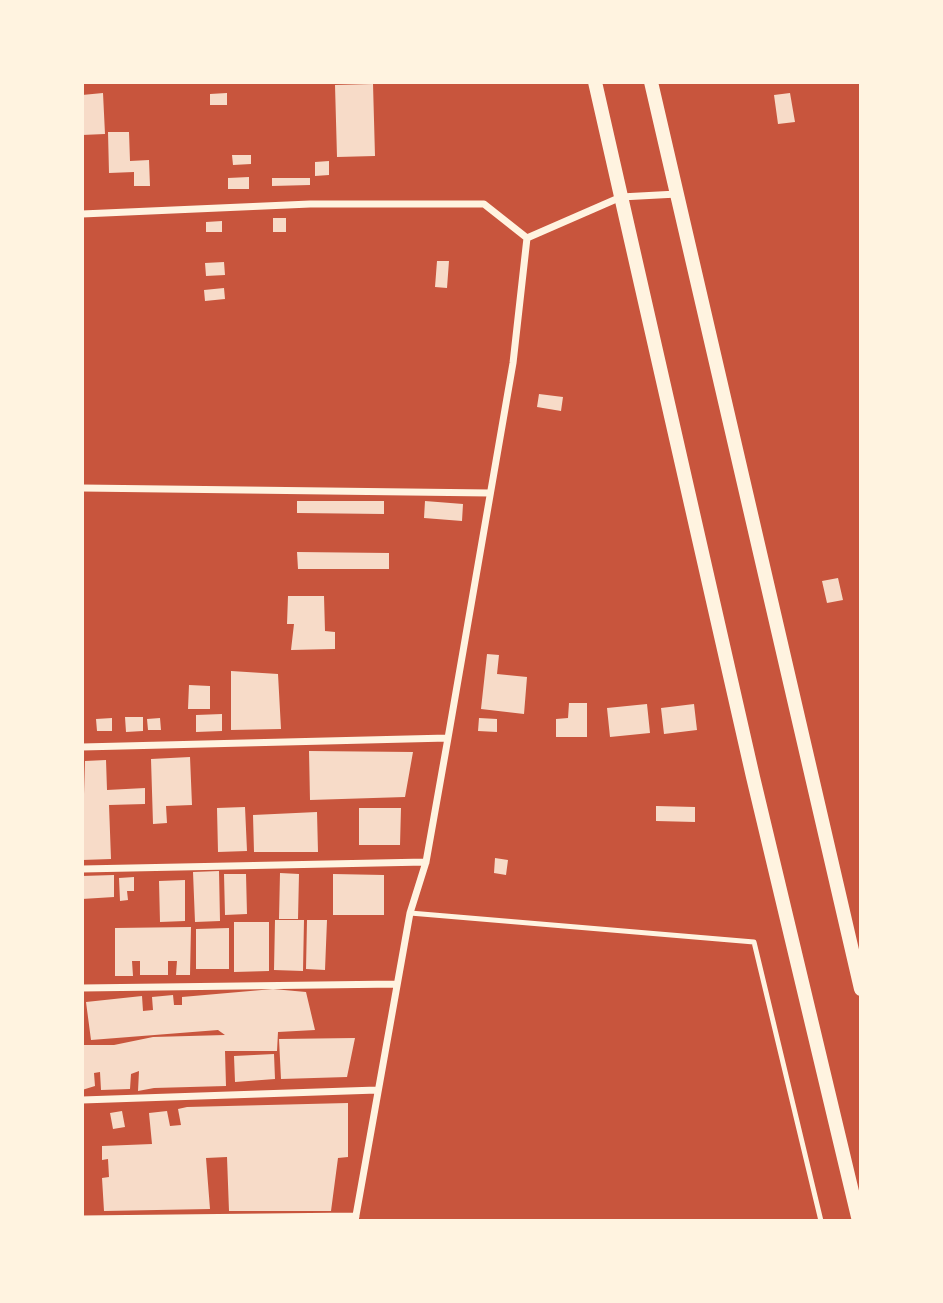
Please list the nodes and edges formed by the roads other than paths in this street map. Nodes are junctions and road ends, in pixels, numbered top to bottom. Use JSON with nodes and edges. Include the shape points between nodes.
{"nodes":[{"id":1,"x":595,"y":82,"type":"edge"},
{"id":2,"x":652,"y":82,"type":"edge"},
{"id":3,"x":679,"y":194,"type":"junction"},
{"id":4,"x":621,"y":197,"type":"junction"},
{"id":5,"x":82,"y":214,"type":"edge"},
{"id":6,"x":527,"y":238,"type":"junction"},
{"id":7,"x":82,"y":488,"type":"edge"},
{"id":8,"x":490,"y":493,"type":"junction"},
{"id":9,"x":448,"y":738,"type":"junction"},
{"id":10,"x":82,"y":747,"type":"edge"},
{"id":11,"x":426,"y":862,"type":"junction"},
{"id":12,"x":82,"y":869,"type":"edge"},
{"id":13,"x":410,"y":913,"type":"junction"},
{"id":14,"x":397,"y":984,"type":"junction"},
{"id":15,"x":82,"y":988,"type":"edge"},
{"id":16,"x":861,"y":989,"type":"edge"},
{"id":17,"x":377,"y":1090,"type":"junction"},
{"id":18,"x":82,"y":1100,"type":"edge"},
{"id":19,"x":355,"y":1218,"type":"edge"},
{"id":20,"x":82,"y":1219,"type":"edge"},
{"id":21,"x":821,"y":1221,"type":"edge"},
{"id":22,"x":859,"y":1221,"type":"edge"}],
"edges":[{"from":1,"to":4,"type":"main road"},
{"from":2,"to":3,"type":"main road"},
{"from":3,"to":4,"type":"street"},
{"from":3,"to":16,"type":"main road"},
{"from":4,"to":6,"type":"street"},
{"from":4,"to":22,"type":"main road"},
{"from":5,"to":6,"type":"street","via":[[310,204],[484,204]]},
{"from":6,"to":8,"type":"street","via":[[513,363]]},
{"from":7,"to":8,"type":"street"},
{"from":8,"to":9,"type":"street"},
{"from":9,"to":10,"type":"street"},
{"from":9,"to":11,"type":"street"},
{"from":11,"to":12,"type":"street"},
{"from":11,"to":13,"type":"street"},
{"from":13,"to":14,"type":"street"},
{"from":13,"to":21,"type":"lane","via":[[754,942]]},
{"from":14,"to":15,"type":"street"},
{"from":14,"to":17,"type":"street"},
{"from":17,"to":18,"type":"street"},
{"from":17,"to":19,"type":"street"},
{"from":19,"to":20,"type":"street"}]}
